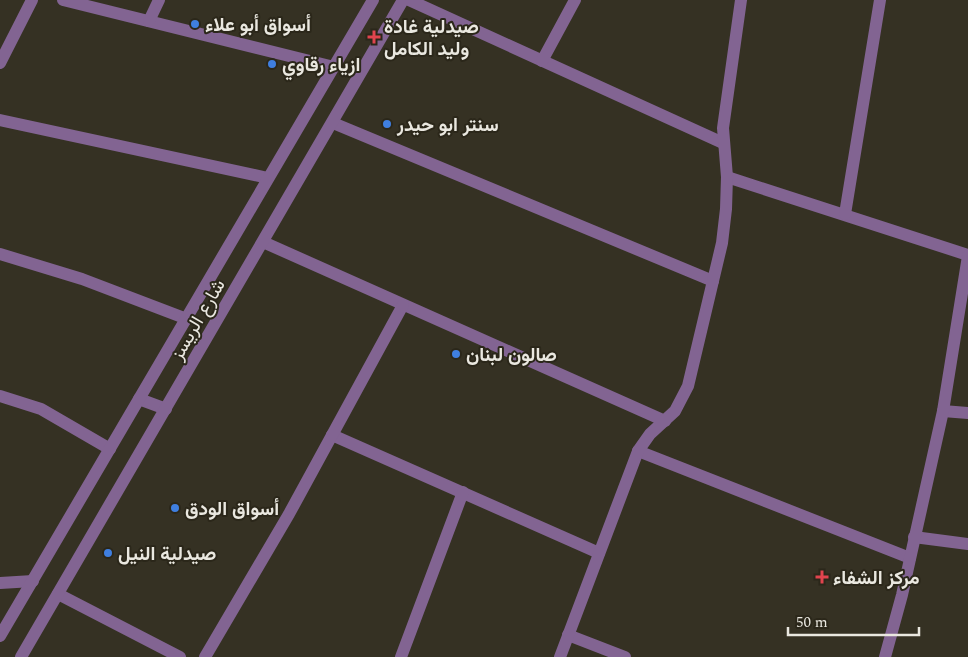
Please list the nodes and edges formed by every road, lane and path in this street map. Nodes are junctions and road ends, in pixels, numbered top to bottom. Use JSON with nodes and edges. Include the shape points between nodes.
{"nodes":[{"id":1,"x":32,"y":0,"type":"edge"},
{"id":2,"x":64,"y":0,"type":"edge"},
{"id":3,"x":159,"y":0,"type":"edge"},
{"id":4,"x":373,"y":0,"type":"edge"},
{"id":5,"x":403,"y":0,"type":"edge"},
{"id":6,"x":409,"y":0,"type":"edge"},
{"id":7,"x":575,"y":0,"type":"edge"},
{"id":8,"x":740,"y":0,"type":"edge"},
{"id":9,"x":880,"y":0,"type":"edge"},
{"id":10,"x":149,"y":21,"type":"junction"},
{"id":11,"x":542,"y":60,"type":"junction"},
{"id":12,"x":0,"y":63,"type":"edge"},
{"id":13,"x":334,"y":67,"type":"junction"},
{"id":14,"x":0,"y":120,"type":"edge"},
{"id":15,"x":333,"y":123,"type":"junction"},
{"id":16,"x":723,"y":143,"type":"junction"},
{"id":17,"x":727,"y":177,"type":"junction"},
{"id":18,"x":268,"y":178,"type":"junction"},
{"id":19,"x":845,"y":214,"type":"junction"},
{"id":20,"x":263,"y":242,"type":"junction"},
{"id":21,"x":0,"y":254,"type":"edge"},
{"id":22,"x":968,"y":255,"type":"edge"},
{"id":23,"x":966,"y":275,"type":"edge"},
{"id":24,"x":712,"y":281,"type":"junction"},
{"id":25,"x":403,"y":305,"type":"junction"},
{"id":26,"x":187,"y":319,"type":"junction"},
{"id":27,"x":0,"y":396,"type":"edge"},
{"id":28,"x":140,"y":399,"type":"junction"},
{"id":29,"x":166,"y":409,"type":"junction"},
{"id":30,"x":943,"y":411,"type":"junction"},
{"id":31,"x":968,"y":413,"type":"edge"},
{"id":32,"x":665,"y":421,"type":"junction"},
{"id":33,"x":332,"y":435,"type":"junction"},
{"id":34,"x":110,"y":449,"type":"junction"},
{"id":35,"x":638,"y":451,"type":"junction"},
{"id":36,"x":463,"y":492,"type":"junction"},
{"id":37,"x":914,"y":537,"type":"junction"},
{"id":38,"x":968,"y":544,"type":"edge"},
{"id":39,"x":599,"y":553,"type":"junction"},
{"id":40,"x":910,"y":558,"type":"junction"},
{"id":41,"x":33,"y":581,"type":"junction"},
{"id":42,"x":0,"y":583,"type":"edge"},
{"id":43,"x":58,"y":594,"type":"junction"},
{"id":44,"x":568,"y":635,"type":"junction"},
{"id":45,"x":0,"y":636,"type":"edge"},
{"id":46,"x":210,"y":655,"type":"edge"},
{"id":47,"x":21,"y":657,"type":"edge"},
{"id":48,"x":180,"y":657,"type":"edge"},
{"id":49,"x":401,"y":657,"type":"edge"},
{"id":50,"x":560,"y":657,"type":"edge"},
{"id":51,"x":626,"y":657,"type":"edge"},
{"id":52,"x":884,"y":657,"type":"edge"}],
"edges":[{"from":1,"to":12,"type":"street"},
{"from":2,"to":10,"type":"street"},
{"from":3,"to":10,"type":"street"},
{"from":4,"to":13,"type":"street","name":"شارع الريسز"},
{"from":5,"to":15,"type":"street","name":"شارع الريسز"},
{"from":6,"to":11,"type":"street"},
{"from":7,"to":11,"type":"street"},
{"from":8,"to":16,"type":"street"},
{"from":9,"to":19,"type":"street"},
{"from":10,"to":13,"type":"street"},
{"from":11,"to":16,"type":"street"},
{"from":13,"to":18,"type":"street","name":"شارع الريسز"},
{"from":14,"to":18,"type":"street"},
{"from":15,"to":20,"type":"street","name":"شارع الريسز"},
{"from":15,"to":24,"type":"street"},
{"from":16,"to":17,"type":"street"},
{"from":17,"to":19,"type":"street"},
{"from":17,"to":24,"type":"street","via":[[722,243]]},
{"from":18,"to":26,"type":"street","name":"شارع الريسز"},
{"from":19,"to":22,"type":"street"},
{"from":20,"to":25,"type":"street"},
{"from":20,"to":29,"type":"street","name":"شارع الريسز"},
{"from":21,"to":26,"type":"street","via":[[82,279]]},
{"from":22,"to":23,"type":"street"},
{"from":23,"to":30,"type":"street"},
{"from":24,"to":32,"type":"street","via":[[688,386],[675,411]]},
{"from":25,"to":32,"type":"street"},
{"from":25,"to":33,"type":"street"},
{"from":26,"to":28,"type":"street","name":"شارع الريسز"},
{"from":27,"to":34,"type":"street","via":[[41,409]]},
{"from":28,"to":29,"type":"street"},
{"from":28,"to":34,"type":"street","name":"شارع الريسز"},
{"from":29,"to":43,"type":"street","name":"شارع الريسز"},
{"from":30,"to":31,"type":"street"},
{"from":30,"to":37,"type":"street"},
{"from":32,"to":35,"type":"street"},
{"from":33,"to":36,"type":"street"},
{"from":33,"to":46,"type":"street"},
{"from":34,"to":41,"type":"street","name":"شارع الريسز"},
{"from":35,"to":39,"type":"street"},
{"from":35,"to":40,"type":"street"},
{"from":36,"to":39,"type":"street"},
{"from":36,"to":49,"type":"street"},
{"from":37,"to":38,"type":"street"},
{"from":37,"to":40,"type":"street"},
{"from":39,"to":44,"type":"street"},
{"from":40,"to":52,"type":"street"},
{"from":41,"to":42,"type":"street"},
{"from":41,"to":45,"type":"street","name":"شارع الريسز"},
{"from":43,"to":47,"type":"street","name":"شارع الريسز"},
{"from":43,"to":48,"type":"street"},
{"from":44,"to":50,"type":"street"},
{"from":44,"to":51,"type":"street"}]}
